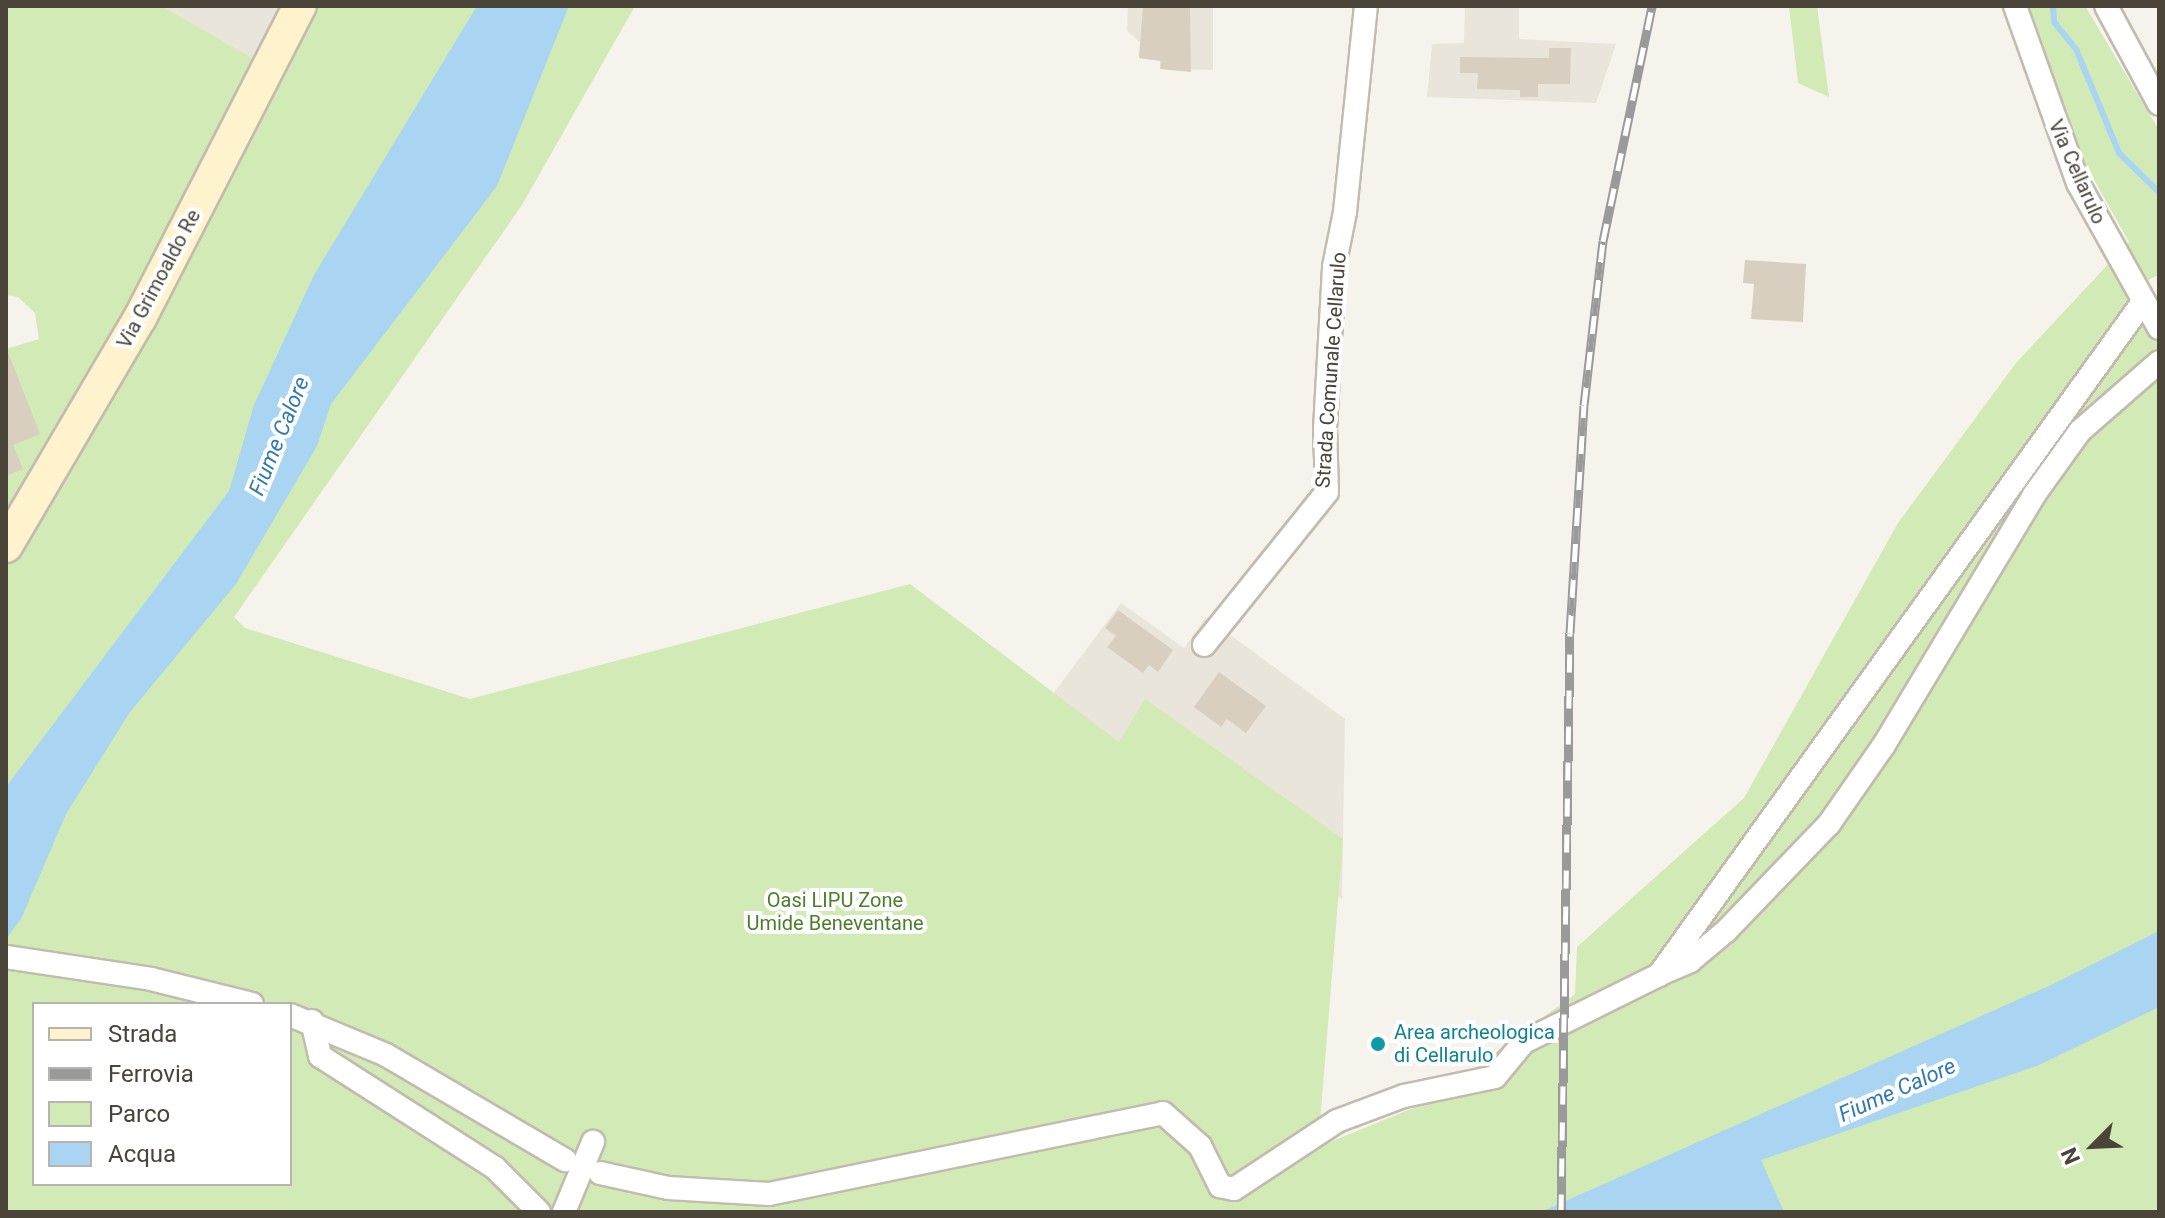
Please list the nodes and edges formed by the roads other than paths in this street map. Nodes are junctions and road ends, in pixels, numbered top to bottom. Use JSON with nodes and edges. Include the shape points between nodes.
{"nodes":[{"id":1,"x":300,"y":6,"type":"edge"},
{"id":2,"x":1366,"y":6,"type":"edge"},
{"id":3,"x":2015,"y":6,"type":"edge"},
{"id":4,"x":2106,"y":6,"type":"edge"},
{"id":5,"x":2159,"y":104,"type":"edge"},
{"id":6,"x":2143,"y":302,"type":"junction"},
{"id":7,"x":2159,"y":328,"type":"edge"},
{"id":8,"x":2159,"y":362,"type":"edge"},
{"id":9,"x":6,"y":546,"type":"edge"},
{"id":10,"x":1204,"y":645,"type":"dead end"},
{"id":11,"x":6,"y":957,"type":"edge"},
{"id":12,"x":1659,"y":975,"type":"junction"},
{"id":13,"x":244,"y":1002,"type":"edge"},
{"id":14,"x":292,"y":1016,"type":"edge"},
{"id":15,"x":312,"y":1021,"type":"junction"},
{"id":16,"x":593,"y":1142,"type":"dead end"},
{"id":17,"x":565,"y":1160,"type":"dead end"},
{"id":18,"x":600,"y":1173,"type":"dead end"},
{"id":19,"x":539,"y":1212,"type":"edge"},
{"id":20,"x":564,"y":1212,"type":"edge"}],
"edges":[{"from":1,"to":9,"type":"main road","name":"Via Grimoaldo Re","via":[[140,318]]},
{"from":2,"to":10,"type":"street","name":"Strada Comunale Cellarulo","via":[[1345,212],[1334,267],[1327,492]]},
{"from":3,"to":6,"type":"street","name":"Via Cellarulo","via":[[2078,183]]},
{"from":4,"to":5,"type":"street"},
{"from":6,"to":7,"type":"street","name":"Via Cellarulo"},
{"from":6,"to":12,"type":"street"},
{"from":8,"to":12,"type":"street","via":[[2080,431],[2034,495],[1884,745],[1829,824],[1726,931],[1690,961]]},
{"from":11,"to":13,"type":"street","via":[[151,979]]},
{"from":12,"to":18,"type":"street","via":[[1524,1042],[1495,1077],[1404,1096],[1337,1121],[1234,1189],[1220,1186],[1200,1146],[1163,1113],[769,1194],[668,1188]]},
{"from":14,"to":15,"type":"street"},
{"from":15,"to":17,"type":"street","via":[[386,1055]]},
{"from":15,"to":19,"type":"street","via":[[320,1056],[495,1168]]},
{"from":16,"to":20,"type":"street"}]}
